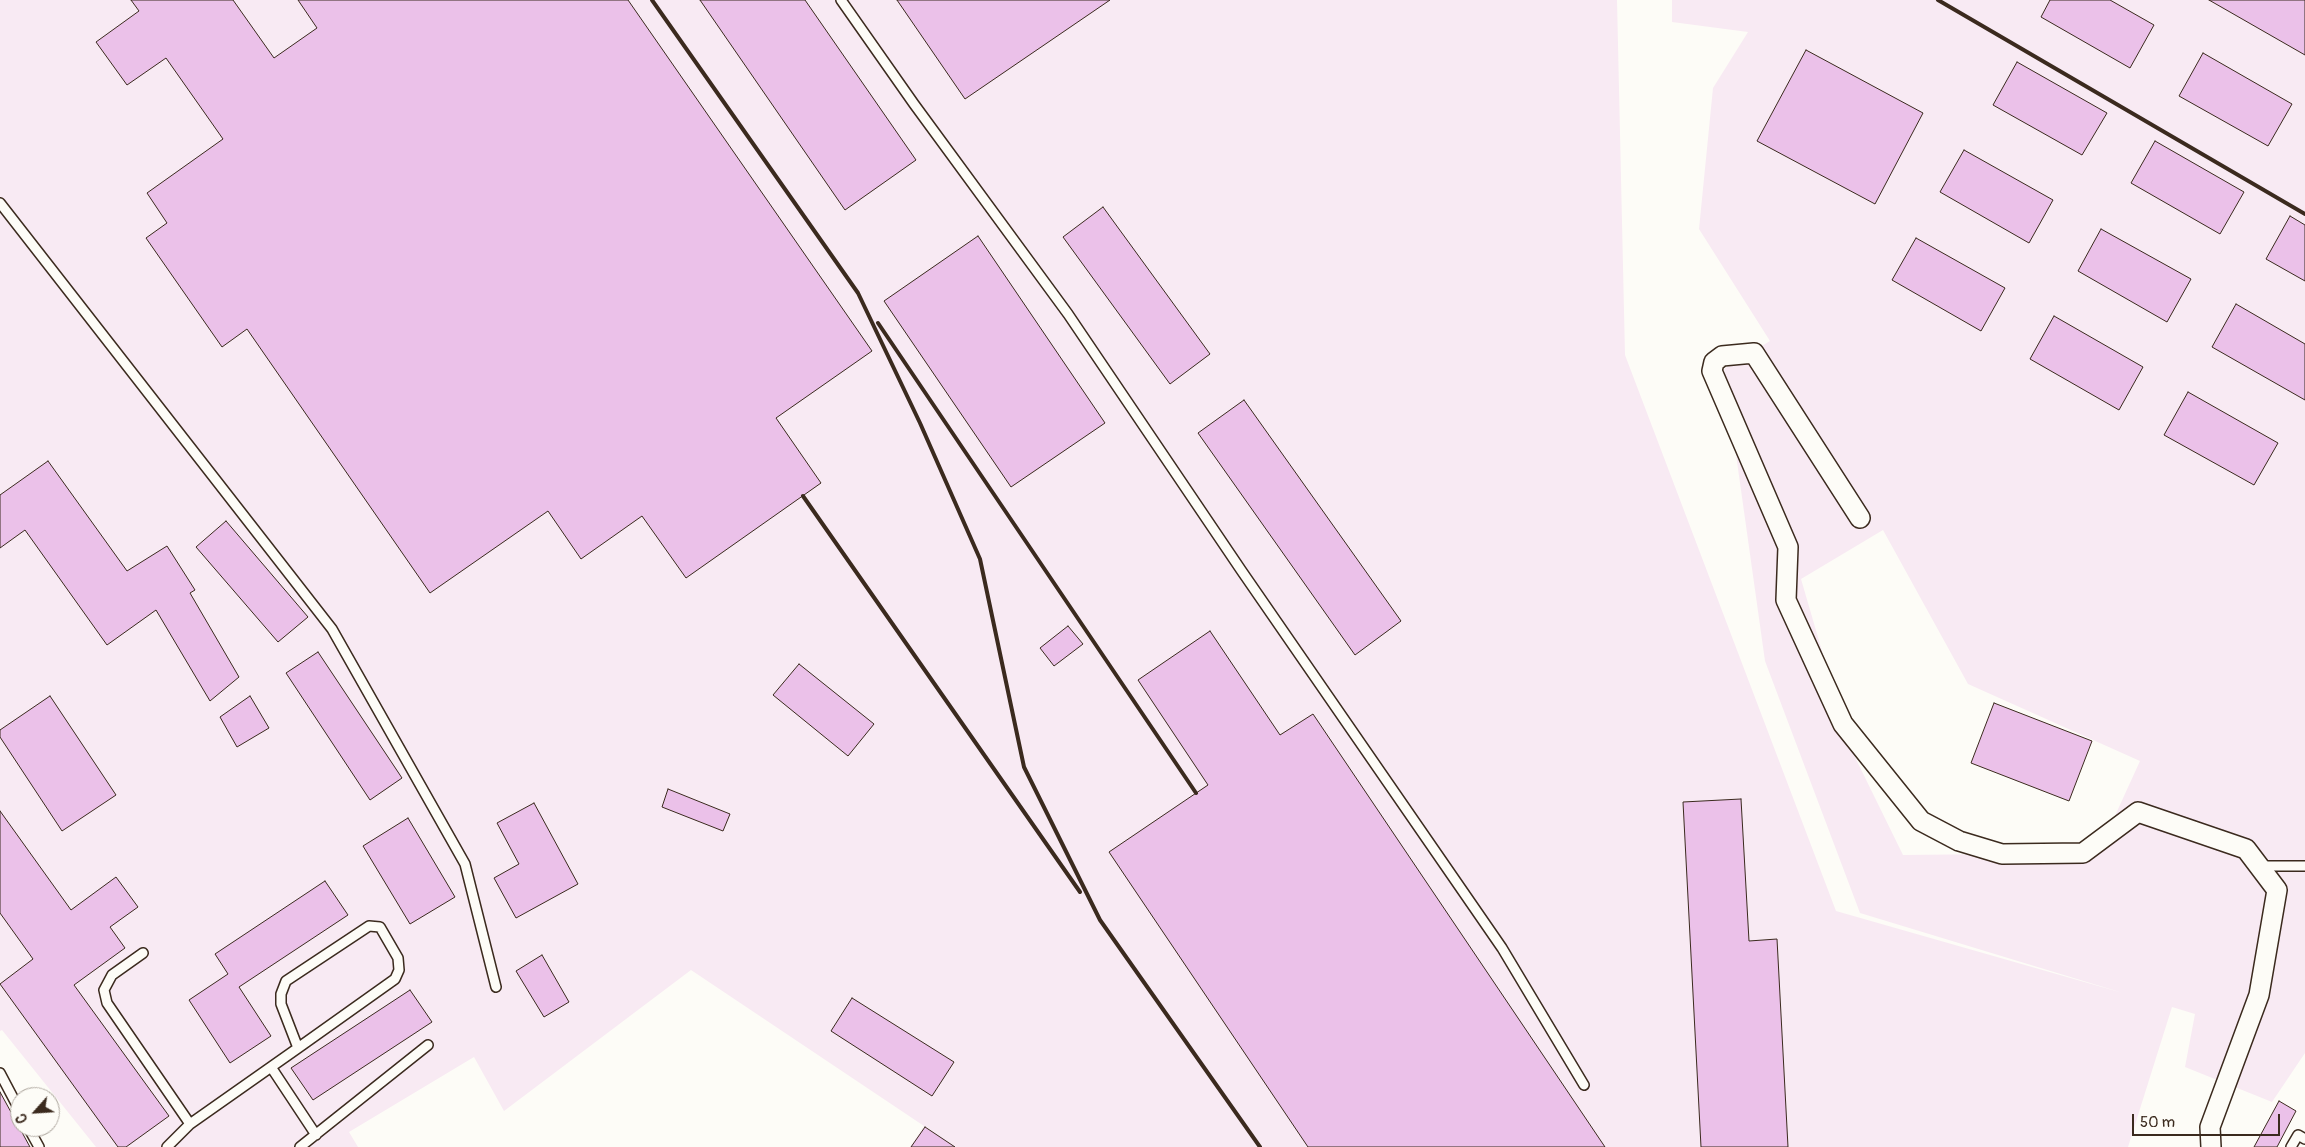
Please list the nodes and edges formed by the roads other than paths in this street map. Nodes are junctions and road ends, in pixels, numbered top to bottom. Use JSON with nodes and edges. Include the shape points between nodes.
{"nodes":[{"id":1,"x":841,"y":0,"type":"edge"},
{"id":2,"x":0,"y":203,"type":"edge"},
{"id":3,"x":1860,"y":518,"type":"dead end"},
{"id":4,"x":2259,"y":866,"type":"junction"},
{"id":5,"x":2305,"y":866,"type":"edge"},
{"id":6,"x":143,"y":953,"type":"dead end"},
{"id":7,"x":496,"y":987,"type":"dead end"},
{"id":8,"x":428,"y":1045,"type":"dead end"},
{"id":9,"x":298,"y":1048,"type":"junction"},
{"id":10,"x":271,"y":1067,"type":"junction"},
{"id":11,"x":0,"y":1073,"type":"edge"},
{"id":12,"x":1584,"y":1085,"type":"dead end"},
{"id":13,"x":10,"y":1092,"type":"edge"},
{"id":14,"x":190,"y":1124,"type":"junction"},
{"id":15,"x":316,"y":1135,"type":"junction"},
{"id":16,"x":2305,"y":1139,"type":"edge"},
{"id":17,"x":167,"y":1147,"type":"edge"},
{"id":18,"x":300,"y":1147,"type":"edge"},
{"id":19,"x":2211,"y":1147,"type":"edge"},
{"id":20,"x":2291,"y":1147,"type":"edge"}],
"edges":[{"from":1,"to":12,"type":"lane","via":[[1068,314],[1240,570],[1502,948]]},
{"from":2,"to":7,"type":"lane","via":[[332,629],[464,864]]},
{"from":3,"to":4,"type":"street","via":[[1754,353],[1722,356],[1714,362],[1712,371],[1788,546],[1786,600],[1843,724],[1921,821],[1959,841],[2002,854],[2083,853],[2138,812],[2246,849]]},
{"from":4,"to":5,"type":"lane"},
{"from":4,"to":19,"type":"street","via":[[2277,890],[2259,994],[2210,1127]]},
{"from":6,"to":14,"type":"lane","via":[[112,975],[104,990],[107,1003]]},
{"from":8,"to":15,"type":"lane"},
{"from":9,"to":9,"type":"lane","via":[[395,979],[399,970],[398,958],[380,927],[369,926],[286,981],[281,1004]]},
{"from":9,"to":10,"type":"lane"},
{"from":10,"to":14,"type":"lane"},
{"from":10,"to":15,"type":"lane"},
{"from":11,"to":13,"type":"lane"},
{"from":14,"to":17,"type":"lane"},
{"from":15,"to":18,"type":"lane"},
{"from":16,"to":20,"type":"lane","via":[[2298,1135]]}]}
